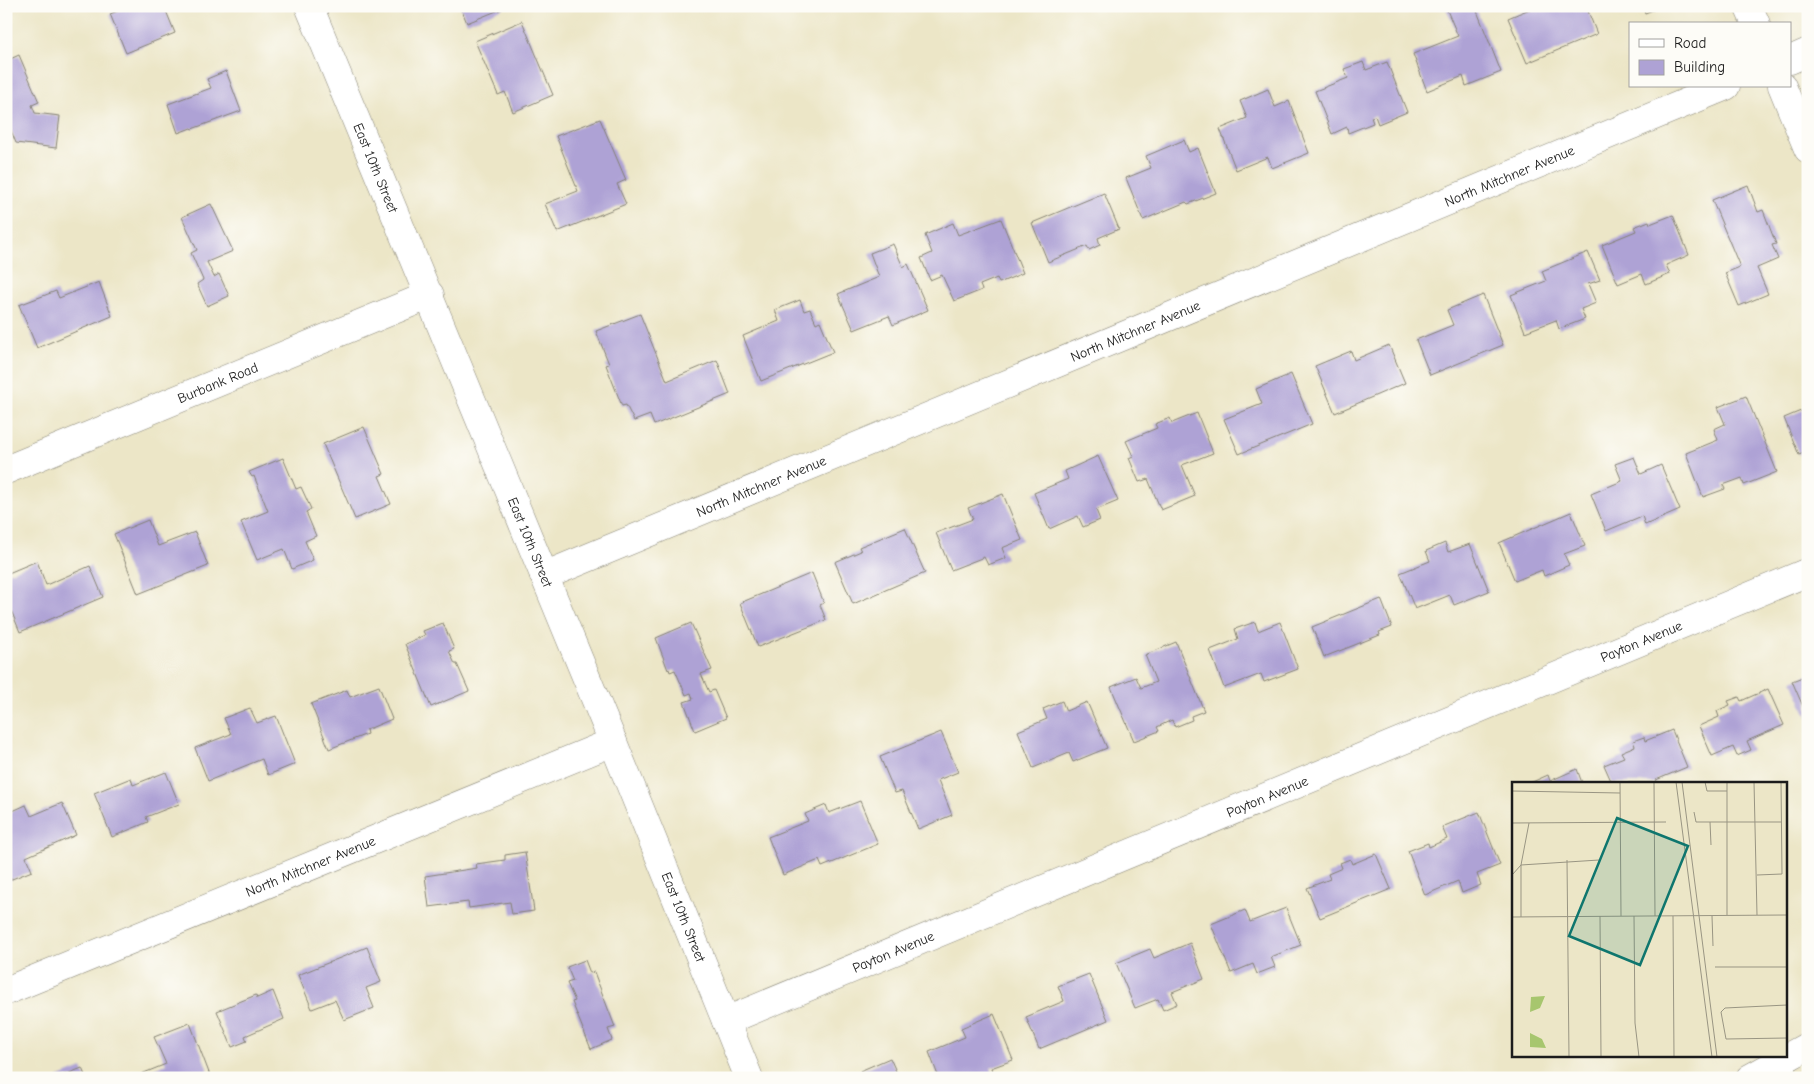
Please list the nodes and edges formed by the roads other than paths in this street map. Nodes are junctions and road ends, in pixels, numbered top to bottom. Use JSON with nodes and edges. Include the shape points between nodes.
{"nodes":[{"id":1,"x":309,"y":6,"type":"edge"},
{"id":2,"x":1748,"y":6,"type":"edge"},
{"id":3,"x":1755,"y":22,"type":"edge"},
{"id":4,"x":1808,"y":52,"type":"edge"},
{"id":5,"x":1792,"y":59,"type":"edge"},
{"id":6,"x":1721,"y":88,"type":"edge"},
{"id":7,"x":1783,"y":88,"type":"edge"},
{"id":8,"x":1808,"y":149,"type":"edge"},
{"id":9,"x":430,"y":296,"type":"junction"},
{"id":10,"x":6,"y":470,"type":"edge"},
{"id":11,"x":1808,"y":572,"type":"edge"},
{"id":12,"x":544,"y":576,"type":"junction"},
{"id":13,"x":613,"y":742,"type":"junction"},
{"id":14,"x":6,"y":991,"type":"edge"},
{"id":15,"x":726,"y":1020,"type":"junction"},
{"id":16,"x":1808,"y":1046,"type":"edge"},
{"id":17,"x":749,"y":1078,"type":"edge"},
{"id":18,"x":1750,"y":1078,"type":"edge"}],
"edges":[{"from":1,"to":9,"type":"main road","name":"East 10th Street"},
{"from":2,"to":3,"type":"main road"},
{"from":4,"to":5,"type":"main road"},
{"from":6,"to":12,"type":"main road","name":"North Mitchner Avenue"},
{"from":7,"to":8,"type":"main road"},
{"from":9,"to":10,"type":"main road","name":"Burbank Road"},
{"from":9,"to":12,"type":"main road","name":"East 10th Street"},
{"from":11,"to":15,"type":"main road","name":"Payton Avenue"},
{"from":12,"to":13,"type":"main road","name":"East 10th Street"},
{"from":13,"to":14,"type":"main road","name":"North Mitchner Avenue"},
{"from":13,"to":15,"type":"main road","name":"East 10th Street"},
{"from":15,"to":17,"type":"main road","name":"East 10th Street"},
{"from":16,"to":18,"type":"main road"}]}
